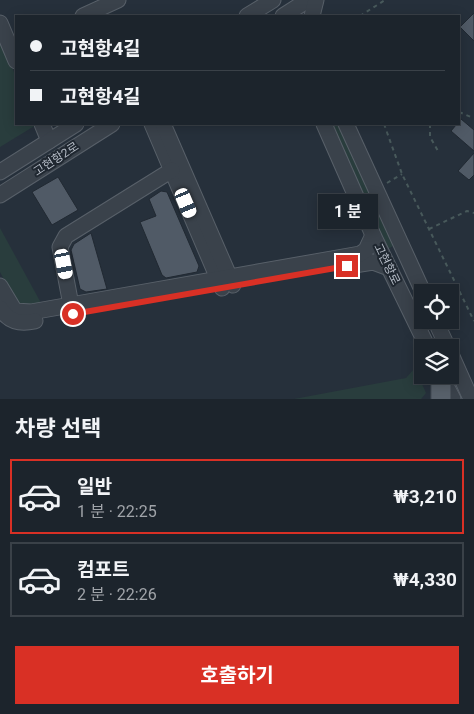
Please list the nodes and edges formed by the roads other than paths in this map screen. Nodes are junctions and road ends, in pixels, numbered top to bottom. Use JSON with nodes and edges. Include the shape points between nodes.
{"nodes":[{"id":1,"x":118,"y":0,"type":"edge"},
{"id":2,"x":271,"y":0,"type":"edge"},
{"id":3,"x":316,"y":0,"type":"edge"},
{"id":4,"x":300,"y":6,"type":"edge"},
{"id":5,"x":85,"y":15,"type":"edge"},
{"id":6,"x":248,"y":15,"type":"edge"},
{"id":7,"x":277,"y":15,"type":"edge"},
{"id":8,"x":285,"y":15,"type":"edge"},
{"id":9,"x":312,"y":15,"type":"edge"},
{"id":10,"x":0,"y":23,"type":"edge"},
{"id":11,"x":15,"y":52,"type":"edge"},
{"id":12,"x":42,"y":125,"type":"edge"},
{"id":13,"x":74,"y":125,"type":"edge"},
{"id":14,"x":110,"y":125,"type":"edge"},
{"id":15,"x":152,"y":125,"type":"edge"},
{"id":16,"x":163,"y":125,"type":"edge"},
{"id":17,"x":324,"y":125,"type":"edge"},
{"id":18,"x":346,"y":125,"type":"edge"},
{"id":19,"x":49,"y":141,"type":"junction"},
{"id":20,"x":172,"y":170,"type":"junction"},
{"id":21,"x":0,"y":172,"type":"edge"},
{"id":22,"x":0,"y":195,"type":"edge"},
{"id":23,"x":373,"y":235,"type":"junction"},
{"id":24,"x":389,"y":268,"type":"junction"},
{"id":25,"x":226,"y":282,"type":"junction"},
{"id":26,"x":419,"y":284,"type":"edge"},
{"id":27,"x":0,"y":286,"type":"edge"},
{"id":28,"x":71,"y":305,"type":"junction"},
{"id":29,"x":0,"y":308,"type":"edge"},
{"id":30,"x":424,"y":339,"type":"edge"},
{"id":31,"x":459,"y":383,"type":"edge"},
{"id":32,"x":445,"y":384,"type":"edge"},
{"id":33,"x":449,"y":384,"type":"edge"},
{"id":34,"x":457,"y":384,"type":"edge"},
{"id":35,"x":474,"y":395,"type":"edge"},
{"id":36,"x":441,"y":399,"type":"edge"},
{"id":37,"x":453,"y":399,"type":"edge"},
{"id":38,"x":471,"y":399,"type":"edge"}],
"edges":[{"from":1,"to":5,"type":"street"},
{"from":2,"to":6,"type":"street"},
{"from":2,"to":7,"type":"street"},
{"from":3,"to":9,"type":"street"},
{"from":4,"to":8,"type":"street"},
{"from":10,"to":11,"type":"street"},
{"from":12,"to":19,"type":"street"},
{"from":13,"to":19,"type":"street","name":"고현항2로"},
{"from":14,"to":22,"type":"street","name":"고현항2로"},
{"from":15,"to":20,"type":"street"},
{"from":16,"to":25,"type":"street"},
{"from":17,"to":23,"type":"street","name":"고현항로"},
{"from":18,"to":26,"type":"street","name":"고현항로"},
{"from":19,"to":21,"type":"street","name":"고현항2로"},
{"from":20,"to":25,"type":"street"},
{"from":20,"to":28,"type":"street","via":[[62,241],[60,247]]},
{"from":23,"to":24,"type":"street","name":"고현항로"},
{"from":23,"to":25,"type":"street","via":[[366,250],[360,254]]},
{"from":24,"to":25,"type":"street","via":[[370,262]]},
{"from":24,"to":30,"type":"street","name":"고현항로"},
{"from":25,"to":28,"type":"street"},
{"from":25,"to":29,"type":"street","via":[[24,323],[8,319]]},
{"from":27,"to":28,"type":"street","via":[[15,310],[22,313]]},
{"from":31,"to":35,"type":"street"},
{"from":32,"to":36,"type":"main road"},
{"from":33,"to":37,"type":"street"},
{"from":34,"to":38,"type":"street"}]}
